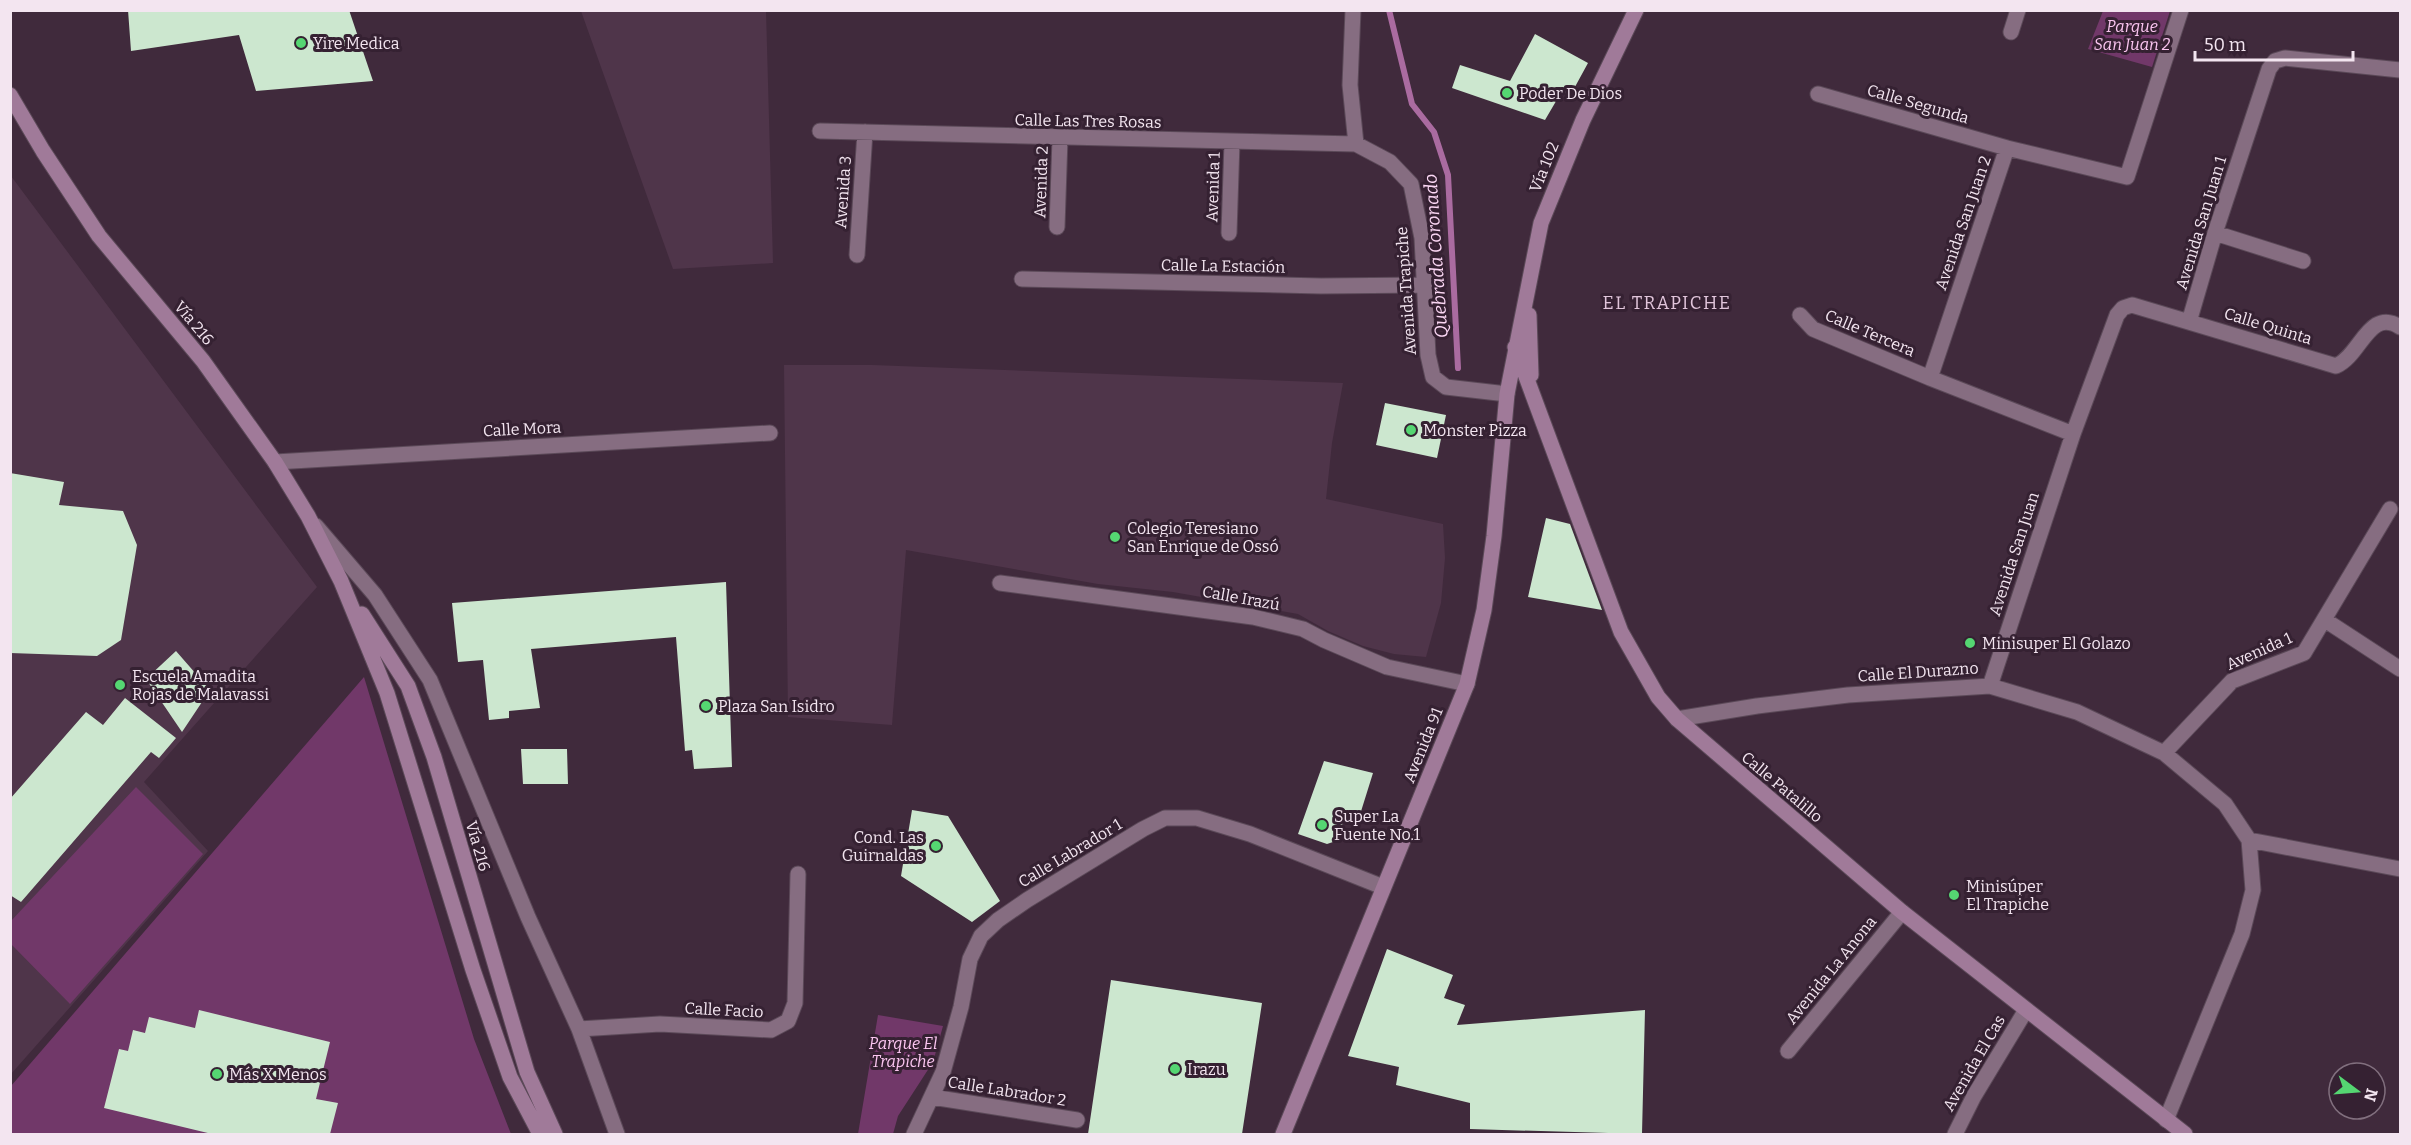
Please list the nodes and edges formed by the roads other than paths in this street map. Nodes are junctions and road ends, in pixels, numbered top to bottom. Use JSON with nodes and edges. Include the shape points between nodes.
{"nodes":[{"id":1,"x":1353,"y":10,"type":"edge"},
{"id":2,"x":1636,"y":10,"type":"edge"},
{"id":3,"x":2018,"y":10,"type":"edge"},
{"id":4,"x":2181,"y":10,"type":"edge"},
{"id":5,"x":2011,"y":32,"type":"dead end"},
{"id":6,"x":2400,"y":70,"type":"edge"},
{"id":7,"x":10,"y":94,"type":"edge"},
{"id":8,"x":1818,"y":94,"type":"dead end"},
{"id":9,"x":820,"y":131,"type":"dead end"},
{"id":10,"x":865,"y":132,"type":"junction"},
{"id":11,"x":1060,"y":138,"type":"junction"},
{"id":12,"x":1232,"y":142,"type":"junction"},
{"id":13,"x":1356,"y":144,"type":"junction"},
{"id":14,"x":2007,"y":148,"type":"junction"},
{"id":15,"x":1057,"y":227,"type":"dead end"},
{"id":16,"x":1229,"y":233,"type":"dead end"},
{"id":17,"x":2215,"y":233,"type":"junction"},
{"id":18,"x":857,"y":255,"type":"dead end"},
{"id":19,"x":2303,"y":261,"type":"dead end"},
{"id":20,"x":1530,"y":276,"type":"junction"},
{"id":21,"x":1022,"y":279,"type":"dead end"},
{"id":22,"x":1423,"y":285,"type":"junction"},
{"id":23,"x":1800,"y":315,"type":"dead end"},
{"id":24,"x":2189,"y":322,"type":"junction"},
{"id":25,"x":2400,"y":327,"type":"edge"},
{"id":26,"x":1515,"y":347,"type":"junction"},
{"id":27,"x":1930,"y":378,"type":"junction"},
{"id":28,"x":1532,"y":393,"type":"junction"},
{"id":29,"x":1507,"y":394,"type":"junction"},
{"id":30,"x":770,"y":433,"type":"dead end"},
{"id":31,"x":2073,"y":435,"type":"junction"},
{"id":32,"x":275,"y":462,"type":"junction"},
{"id":33,"x":2390,"y":509,"type":"dead end"},
{"id":34,"x":308,"y":516,"type":"junction"},
{"id":35,"x":341,"y":581,"type":"junction"},
{"id":36,"x":1000,"y":583,"type":"dead end"},
{"id":37,"x":2325,"y":620,"type":"junction"},
{"id":38,"x":2400,"y":669,"type":"edge"},
{"id":39,"x":1467,"y":684,"type":"junction"},
{"id":40,"x":1990,"y":686,"type":"junction"},
{"id":41,"x":1677,"y":719,"type":"junction"},
{"id":42,"x":2164,"y":753,"type":"junction"},
{"id":43,"x":2249,"y":840,"type":"junction"},
{"id":44,"x":2400,"y":869,"type":"edge"},
{"id":45,"x":798,"y":874,"type":"dead end"},
{"id":46,"x":1383,"y":887,"type":"junction"},
{"id":47,"x":1902,"y":912,"type":"junction"},
{"id":48,"x":2026,"y":1010,"type":"junction"},
{"id":49,"x":579,"y":1029,"type":"junction"},
{"id":50,"x":1788,"y":1051,"type":"dead end"},
{"id":51,"x":932,"y":1097,"type":"junction"},
{"id":52,"x":2166,"y":1119,"type":"junction"},
{"id":53,"x":1077,"y":1120,"type":"dead end"},
{"id":54,"x":540,"y":1134,"type":"edge"},
{"id":55,"x":555,"y":1134,"type":"edge"},
{"id":56,"x":617,"y":1134,"type":"edge"},
{"id":57,"x":914,"y":1134,"type":"edge"},
{"id":58,"x":1283,"y":1134,"type":"edge"},
{"id":59,"x":1954,"y":1134,"type":"edge"},
{"id":60,"x":2185,"y":1134,"type":"edge"}],
"edges":[{"from":1,"to":13,"type":"street","via":[[1350,85]]},
{"from":2,"to":20,"type":"main road","name":"Vía 102","via":[[1583,120],[1541,223]]},
{"from":3,"to":5,"type":"street"},
{"from":4,"to":14,"type":"street","name":"Avenida San Juan 2","via":[[2127,177]]},
{"from":6,"to":17,"type":"street","name":"Avenida San Juan 1","via":[[2285,58],[2275,61],[2269,69]]},
{"from":7,"to":32,"type":"main road","name":"Vía 216","via":[[99,236],[203,361]]},
{"from":8,"to":14,"type":"street","name":"Calle Segunda"},
{"from":9,"to":10,"type":"street","name":"Calle Las Tres Rosas"},
{"from":10,"to":11,"type":"street","name":"Calle Las Tres Rosas"},
{"from":10,"to":18,"type":"street","name":"Avenida 3"},
{"from":11,"to":12,"type":"street","name":"Calle Las Tres Rosas"},
{"from":11,"to":15,"type":"street","name":"Avenida 2"},
{"from":12,"to":13,"type":"street","name":"Calle Las Tres Rosas"},
{"from":12,"to":16,"type":"street","name":"Avenida 1"},
{"from":13,"to":22,"type":"street","name":"Avenida Trapiche","via":[[1390,162],[1411,184],[1422,238]]},
{"from":14,"to":27,"type":"street","name":"Avenida San Juan 2"},
{"from":17,"to":19,"type":"street"},
{"from":17,"to":24,"type":"street","name":"Avenida San Juan 1"},
{"from":20,"to":26,"type":"main road","name":"Vía 102"},
{"from":20,"to":28,"type":"main road","via":[[1528,335]]},
{"from":21,"to":22,"type":"street","name":"Calle La Estación"},
{"from":22,"to":29,"type":"street","name":"Avenida Trapiche","via":[[1433,377],[1446,387]]},
{"from":23,"to":27,"type":"street","name":"Calle Tercera","via":[[1813,329]]},
{"from":24,"to":25,"type":"street","name":"Calle Quinta","via":[[2336,366],[2345,362],[2372,328],[2382,322]]},
{"from":24,"to":31,"type":"street","via":[[2132,304],[2123,308],[2117,315]]},
{"from":26,"to":28,"type":"main road","name":"Calle Patalillo"},
{"from":26,"to":29,"type":"main road","name":"Avenida 91"},
{"from":27,"to":31,"type":"street"},
{"from":28,"to":41,"type":"main road","name":"Calle Patalillo","via":[[1621,632],[1658,697]]},
{"from":29,"to":39,"type":"main road","name":"Avenida 91","via":[[1494,536]]},
{"from":30,"to":32,"type":"street","name":"Calle Mora"},
{"from":31,"to":40,"type":"street","name":"Avenida San Juan"},
{"from":32,"to":34,"type":"main road","name":"Vía 216"},
{"from":33,"to":37,"type":"street","name":"Avenida 1"},
{"from":34,"to":35,"type":"main road","name":"Vía 216"},
{"from":34,"to":49,"type":"street","via":[[375,595],[430,680]]},
{"from":35,"to":54,"type":"main road","name":"Vía 216","via":[[387,693],[510,1077]]},
{"from":35,"to":55,"type":"main road","name":"Vía 216","via":[[408,686],[434,757],[527,1072]]},
{"from":36,"to":39,"type":"street","name":"Calle Irazú","via":[[1253,617],[1303,629],[1387,667]]},
{"from":37,"to":38,"type":"street"},
{"from":37,"to":42,"type":"street","name":"Avenida 1","via":[[2304,653],[2232,681]]},
{"from":39,"to":46,"type":"main road","name":"Avenida 91"},
{"from":40,"to":41,"type":"street","name":"Calle El Durazno","via":[[1848,695]]},
{"from":40,"to":42,"type":"street","name":"Calle El Durazno","via":[[2077,712]]},
{"from":41,"to":47,"type":"main road","name":"Calle Patalillo"},
{"from":42,"to":43,"type":"street","name":"Calle El Durazno","via":[[2225,804]]},
{"from":43,"to":44,"type":"street"},
{"from":43,"to":52,"type":"street","name":"Calle El Durazno","via":[[2253,890],[2242,934]]},
{"from":45,"to":49,"type":"street","name":"Calle Facio","via":[[795,1003],[788,1021],[771,1030],[660,1024]]},
{"from":46,"to":51,"type":"street","name":"Calle Labrador 1","via":[[1250,834],[1197,818],[1165,818],[1027,900],[981,936],[970,959],[955,1032]]},
{"from":46,"to":58,"type":"main road","name":"Avenida 91"},
{"from":47,"to":48,"type":"main road","name":"Calle Patalillo"},
{"from":47,"to":50,"type":"street","name":"Avenida La Anona"},
{"from":48,"to":52,"type":"main road","name":"Calle Patalillo"},
{"from":48,"to":59,"type":"street","name":"Avenida El Cas"},
{"from":49,"to":56,"type":"street"},
{"from":51,"to":53,"type":"street","name":"Calle Labrador 2"},
{"from":51,"to":57,"type":"street","name":"Calle Labrador 1"},
{"from":52,"to":60,"type":"main road","name":"Calle Patalillo"}]}
